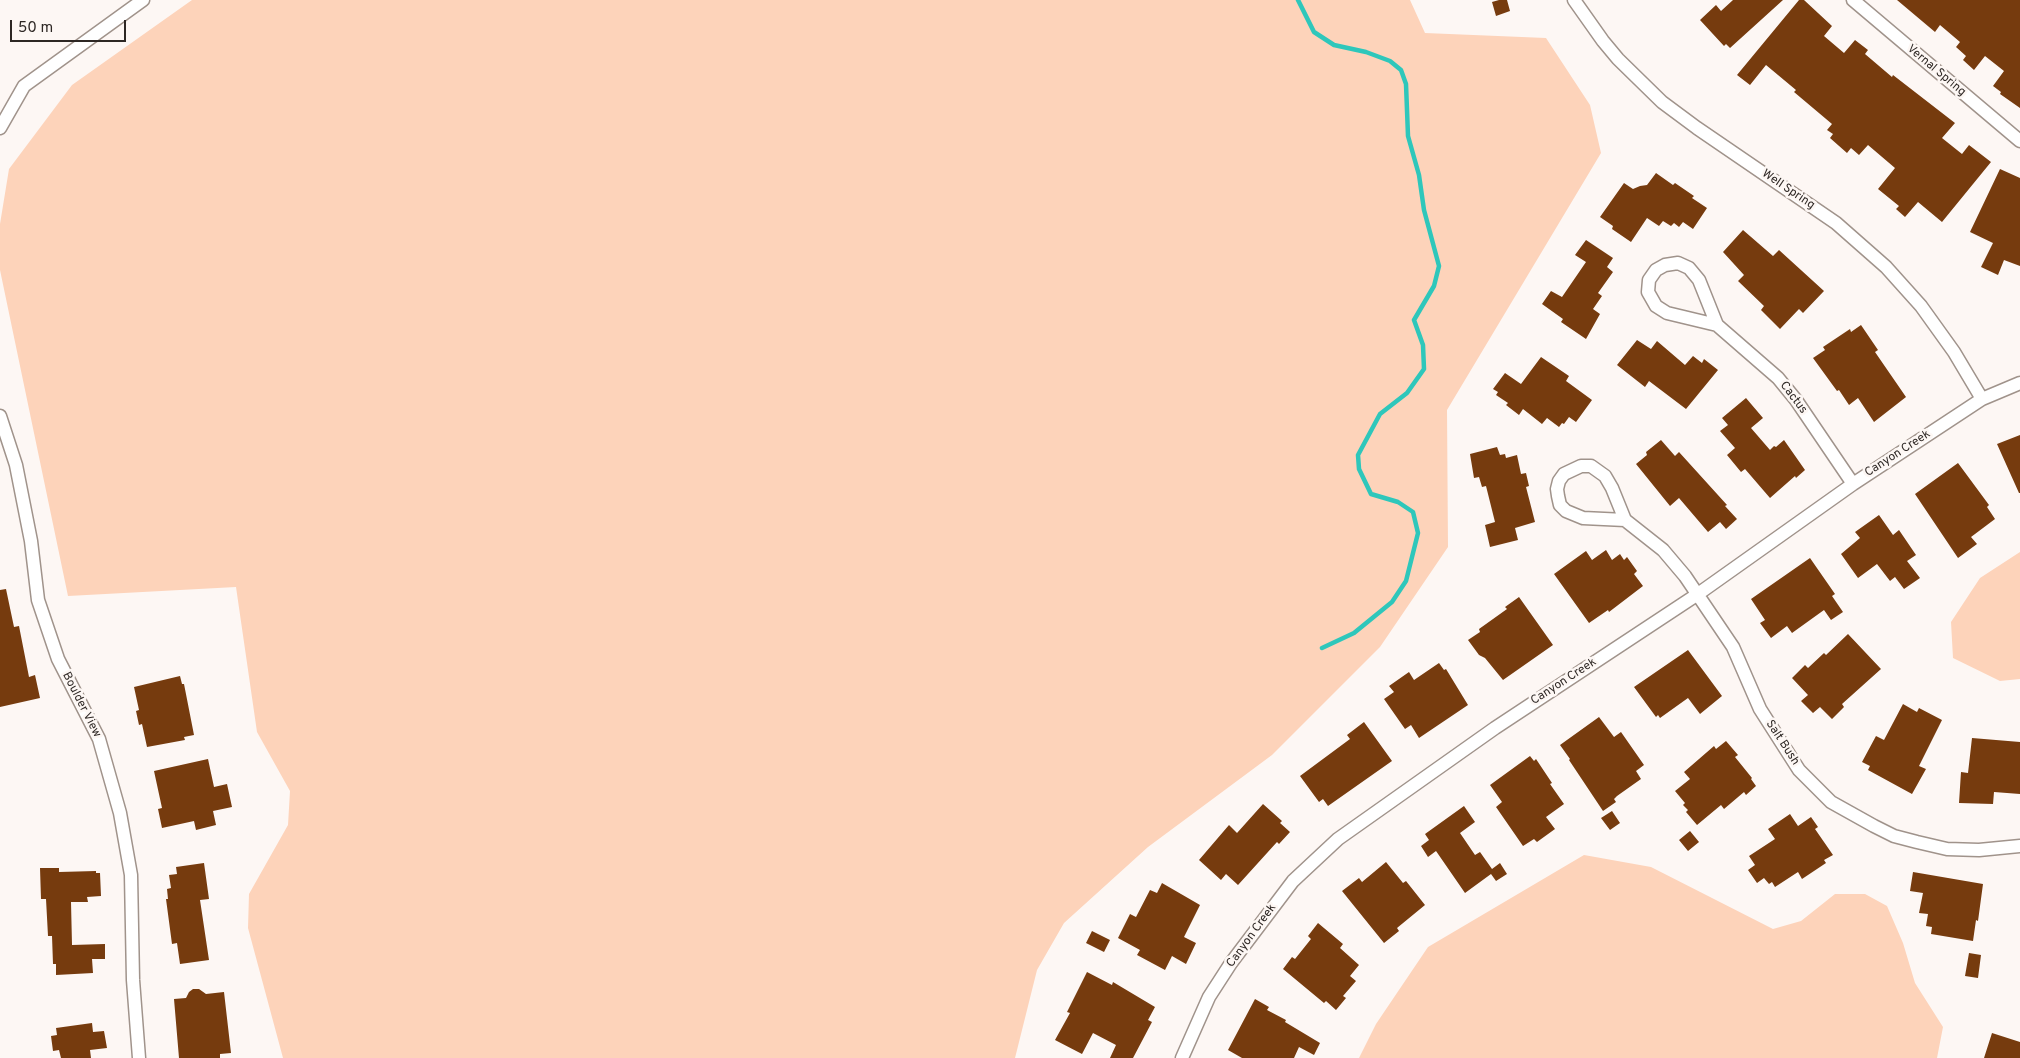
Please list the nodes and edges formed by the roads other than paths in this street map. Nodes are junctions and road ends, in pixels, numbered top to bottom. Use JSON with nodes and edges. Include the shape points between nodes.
{"nodes":[{"id":1,"x":143,"y":0,"type":"edge"},
{"id":2,"x":1574,"y":0,"type":"edge"},
{"id":3,"x":1853,"y":0,"type":"edge"},
{"id":4,"x":0,"y":128,"type":"edge"},
{"id":5,"x":2020,"y":141,"type":"edge"},
{"id":6,"x":1717,"y":326,"type":"junction"},
{"id":7,"x":2020,"y":383,"type":"edge"},
{"id":8,"x":1982,"y":400,"type":"junction"},
{"id":9,"x":0,"y":416,"type":"edge"},
{"id":10,"x":1853,"y":484,"type":"junction"},
{"id":11,"x":1625,"y":520,"type":"junction"},
{"id":12,"x":1698,"y":594,"type":"junction"},
{"id":13,"x":2020,"y":846,"type":"edge"},
{"id":14,"x":139,"y":1058,"type":"edge"},
{"id":15,"x":1182,"y":1058,"type":"edge"}],
"edges":[{"from":1,"to":4,"type":"street","via":[[24,86]]},
{"from":2,"to":8,"type":"street","name":"Well Spring","via":[[1618,59],[1662,102],[1836,223],[1886,267],[1921,306],[1954,352]]},
{"from":3,"to":5,"type":"street","name":"Vernal Spring"},
{"from":6,"to":6,"type":"street","name":"Cactus","via":[[1699,280],[1689,268],[1678,263],[1656,270],[1649,280],[1648,292],[1656,306],[1668,313]]},
{"from":6,"to":10,"type":"street","name":"Cactus","via":[[1778,378]]},
{"from":7,"to":8,"type":"street","name":"Canyon Creek"},
{"from":8,"to":10,"type":"street","name":"Canyon Creek"},
{"from":9,"to":14,"type":"street","name":"Boulder View","via":[[16,465],[32,541],[38,600],[58,659],[99,739],[120,813],[131,875],[133,980]]},
{"from":10,"to":12,"type":"street","name":"Canyon Creek"},
{"from":11,"to":11,"type":"street","name":"Salt Bush","via":[[1612,488],[1591,466],[1572,470],[1559,481],[1560,505],[1566,511],[1583,518]]},
{"from":11,"to":12,"type":"street","name":"Salt Bush","via":[[1663,550]]},
{"from":12,"to":13,"type":"street","name":"Salt Bush","via":[[1733,647],[1760,709],[1799,770],[1831,802],[1894,836],[1947,849]]},
{"from":12,"to":15,"type":"street","name":"Canyon Creek","via":[[1495,728],[1338,839],[1293,881],[1231,963],[1208,997]]}]}
